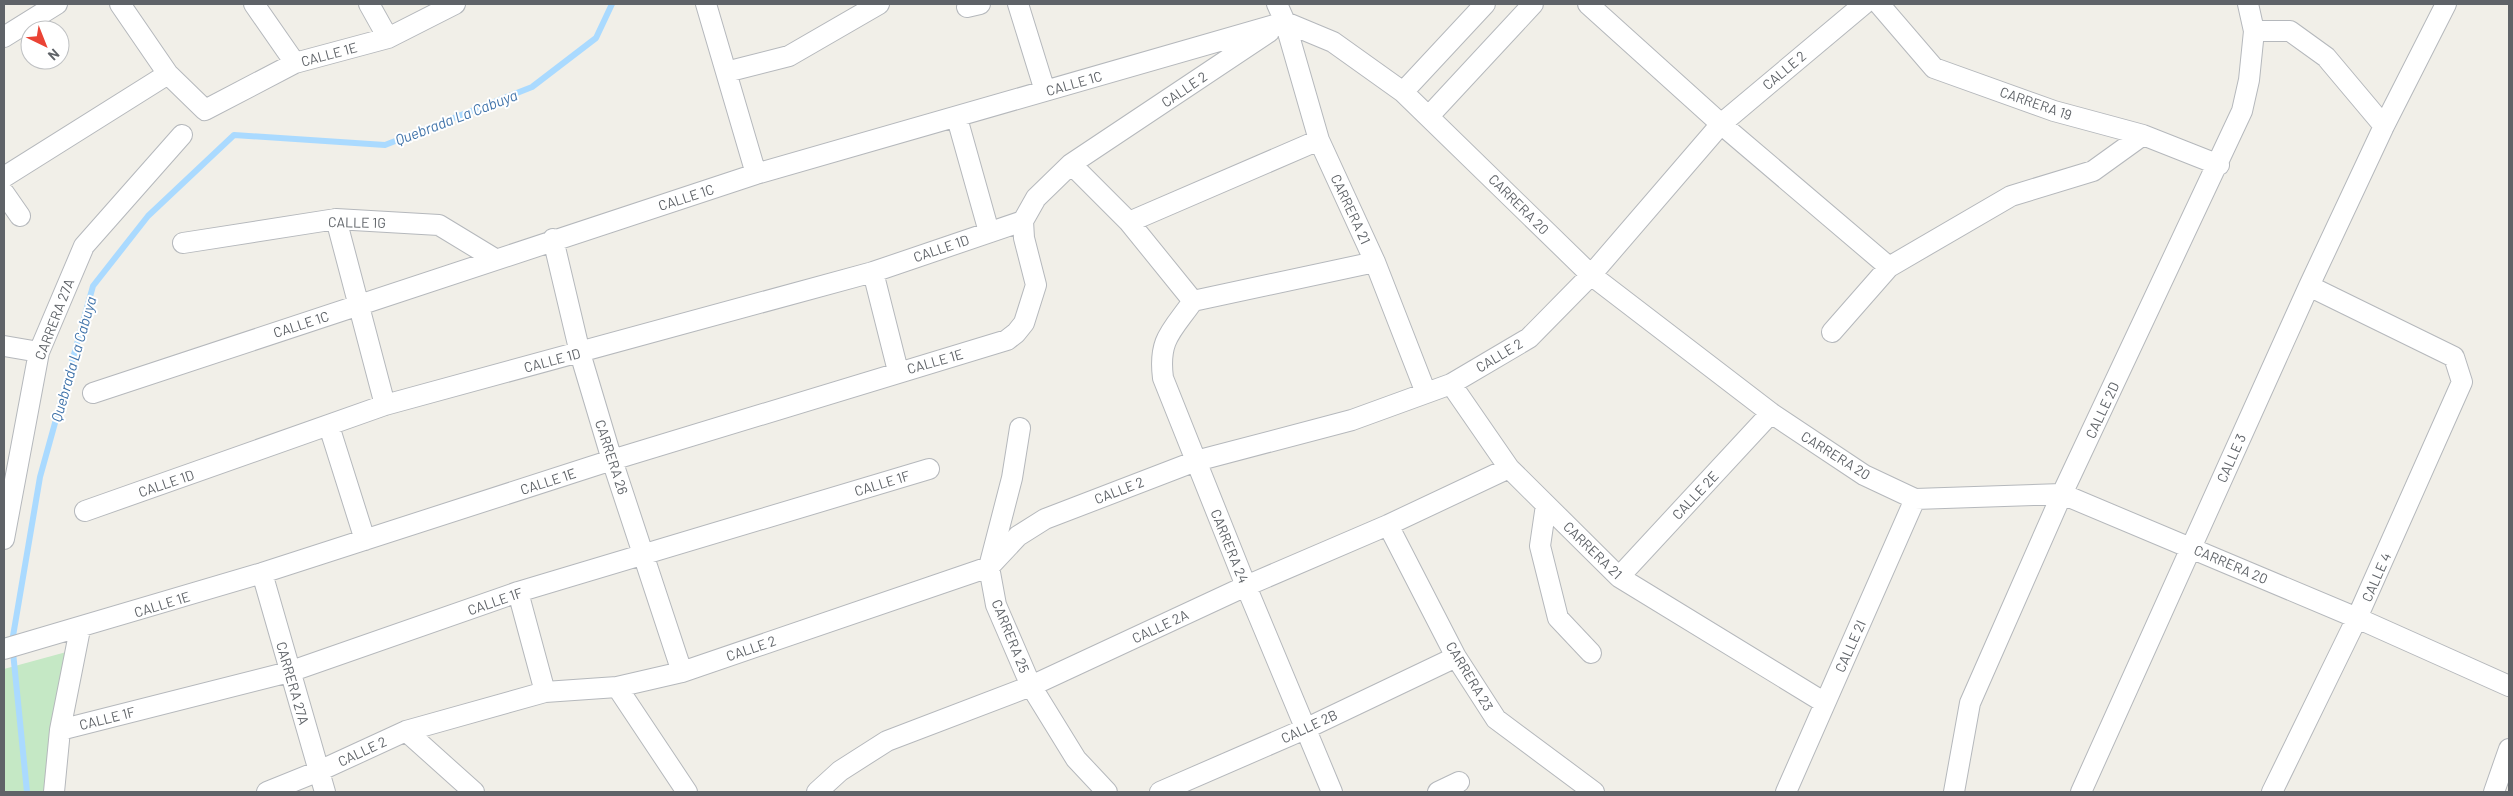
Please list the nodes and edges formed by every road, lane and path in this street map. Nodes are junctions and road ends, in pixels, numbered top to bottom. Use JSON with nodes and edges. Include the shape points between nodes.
{"nodes":[{"id":1,"x":57,"y":4,"type":"edge"},
{"id":2,"x":120,"y":4,"type":"edge"},
{"id":3,"x":254,"y":4,"type":"edge"},
{"id":4,"x":369,"y":4,"type":"edge"},
{"id":5,"x":455,"y":4,"type":"edge"},
{"id":6,"x":706,"y":4,"type":"edge"},
{"id":7,"x":879,"y":4,"type":"edge"},
{"id":8,"x":1018,"y":4,"type":"edge"},
{"id":9,"x":1485,"y":4,"type":"edge"},
{"id":10,"x":1533,"y":4,"type":"edge"},
{"id":11,"x":1588,"y":4,"type":"edge"},
{"id":12,"x":1864,"y":4,"type":"edge"},
{"id":13,"x":1879,"y":4,"type":"edge"},
{"id":14,"x":2248,"y":4,"type":"edge"},
{"id":15,"x":2446,"y":4,"type":"edge"},
{"id":16,"x":1281,"y":13,"type":"edge"},
{"id":17,"x":2254,"y":31,"type":"junction"},
{"id":18,"x":4,"y":38,"type":"edge"},
{"id":19,"x":388,"y":38,"type":"junction"},
{"id":20,"x":295,"y":62,"type":"junction"},
{"id":21,"x":726,"y":72,"type":"junction"},
{"id":22,"x":168,"y":74,"type":"junction"},
{"id":23,"x":1045,"y":91,"type":"junction"},
{"id":24,"x":1403,"y":92,"type":"junction"},
{"id":25,"x":1429,"y":116,"type":"junction"},
{"id":26,"x":957,"y":118,"type":"junction"},
{"id":27,"x":1721,"y":124,"type":"junction"},
{"id":28,"x":2384,"y":126,"type":"junction"},
{"id":29,"x":182,"y":135,"type":"dead end"},
{"id":30,"x":2143,"y":135,"type":"junction"},
{"id":31,"x":1319,"y":140,"type":"junction"},
{"id":32,"x":1071,"y":164,"type":"junction"},
{"id":33,"x":2219,"y":165,"type":"junction"},
{"id":34,"x":756,"y":174,"type":"junction"},
{"id":35,"x":4,"y":177,"type":"edge"},
{"id":36,"x":4,"y":193,"type":"edge"},
{"id":37,"x":20,"y":216,"type":"dead end"},
{"id":38,"x":336,"y":219,"type":"junction"},
{"id":39,"x":1023,"y":221,"type":"junction"},
{"id":40,"x":1129,"y":222,"type":"junction"},
{"id":41,"x":989,"y":232,"type":"junction"},
{"id":42,"x":553,"y":239,"type":"junction"},
{"id":43,"x":183,"y":243,"type":"dead end"},
{"id":44,"x":495,"y":259,"type":"junction"},
{"id":45,"x":1376,"y":262,"type":"junction"},
{"id":46,"x":1889,"y":267,"type":"junction"},
{"id":47,"x":873,"y":272,"type":"junction"},
{"id":48,"x":1591,"y":275,"type":"junction"},
{"id":49,"x":2309,"y":286,"type":"junction"},
{"id":50,"x":1193,"y":301,"type":"junction"},
{"id":51,"x":358,"y":304,"type":"junction"},
{"id":52,"x":1832,"y":332,"type":"dead end"},
{"id":53,"x":4,"y":346,"type":"edge"},
{"id":54,"x":39,"y":352,"type":"junction"},
{"id":55,"x":580,"y":352,"type":"junction"},
{"id":56,"x":898,"y":371,"type":"junction"},
{"id":57,"x":1451,"y":384,"type":"junction"},
{"id":58,"x":93,"y":393,"type":"dead end"},
{"id":59,"x":1426,"y":393,"type":"junction"},
{"id":60,"x":385,"y":405,"type":"junction"},
{"id":61,"x":1771,"y":413,"type":"junction"},
{"id":62,"x":329,"y":426,"type":"junction"},
{"id":63,"x":1020,"y":428,"type":"dead end"},
{"id":64,"x":612,"y":460,"type":"junction"},
{"id":65,"x":1196,"y":461,"type":"junction"},
{"id":66,"x":1509,"y":468,"type":"junction"},
{"id":67,"x":929,"y":469,"type":"dead end"},
{"id":68,"x":2062,"y":494,"type":"junction"},
{"id":69,"x":1916,"y":499,"type":"junction"},
{"id":70,"x":1546,"y":505,"type":"junction"},
{"id":71,"x":85,"y":511,"type":"dead end"},
{"id":72,"x":1388,"y":525,"type":"junction"},
{"id":73,"x":4,"y":539,"type":"edge"},
{"id":74,"x":366,"y":540,"type":"junction"},
{"id":75,"x":2190,"y":547,"type":"junction"},
{"id":76,"x":644,"y":554,"type":"junction"},
{"id":77,"x":989,"y":567,"type":"junction"},
{"id":78,"x":262,"y":574,"type":"junction"},
{"id":79,"x":1619,"y":577,"type":"junction"},
{"id":80,"x":1246,"y":586,"type":"junction"},
{"id":81,"x":518,"y":592,"type":"junction"},
{"id":82,"x":2358,"y":618,"type":"junction"},
{"id":83,"x":80,"y":629,"type":"junction"},
{"id":84,"x":4,"y":649,"type":"edge"},
{"id":85,"x":1590,"y":653,"type":"dead end"},
{"id":86,"x":1456,"y":657,"type":"junction"},
{"id":87,"x":289,"y":672,"type":"junction"},
{"id":88,"x":682,"y":672,"type":"junction"},
{"id":89,"x":1031,"y":686,"type":"junction"},
{"id":90,"x":2509,"y":686,"type":"edge"},
{"id":91,"x":617,"y":687,"type":"junction"},
{"id":92,"x":545,"y":692,"type":"junction"},
{"id":93,"x":1825,"y":703,"type":"junction"},
{"id":94,"x":1305,"y":729,"type":"junction"},
{"id":95,"x":60,"y":730,"type":"junction"},
{"id":96,"x":406,"y":731,"type":"junction"},
{"id":97,"x":2509,"y":749,"type":"edge"},
{"id":98,"x":319,"y":771,"type":"junction"},
{"id":99,"x":1459,"y":782,"type":"dead end"},
{"id":100,"x":54,"y":792,"type":"edge"},
{"id":101,"x":267,"y":792,"type":"edge"},
{"id":102,"x":325,"y":792,"type":"edge"},
{"id":103,"x":474,"y":792,"type":"edge"},
{"id":104,"x":687,"y":792,"type":"edge"},
{"id":105,"x":817,"y":792,"type":"edge"},
{"id":106,"x":1107,"y":792,"type":"edge"},
{"id":107,"x":1160,"y":792,"type":"edge"},
{"id":108,"x":1332,"y":792,"type":"edge"},
{"id":109,"x":1438,"y":792,"type":"edge"},
{"id":110,"x":1594,"y":792,"type":"edge"},
{"id":111,"x":1786,"y":792,"type":"edge"},
{"id":112,"x":1954,"y":792,"type":"edge"},
{"id":113,"x":2081,"y":792,"type":"edge"},
{"id":114,"x":2272,"y":792,"type":"edge"},
{"id":115,"x":2494,"y":792,"type":"edge"}],
"edges":[{"from":1,"to":18,"type":"street"},
{"from":2,"to":22,"type":"street"},
{"from":3,"to":20,"type":"street"},
{"from":4,"to":19,"type":"street"},
{"from":5,"to":19,"type":"street","name":"CALLE 1E"},
{"from":6,"to":21,"type":"street"},
{"from":7,"to":21,"type":"street","via":[[789,56]]},
{"from":8,"to":23,"type":"street"},
{"from":9,"to":24,"type":"street"},
{"from":10,"to":25,"type":"street"},
{"from":11,"to":27,"type":"street"},
{"from":12,"to":27,"type":"street","name":"CALLE 2"},
{"from":13,"to":30,"type":"street","name":"CARRERA 19","via":[[1934,68],[2054,111]]},
{"from":14,"to":17,"type":"street","name":"CALLE 2D"},
{"from":15,"to":28,"type":"street","name":"CALLE 3"},
{"from":16,"to":23,"type":"street","name":"CALLE 1C"},
{"from":16,"to":24,"type":"street","name":"CARRERA 20","via":[[1333,42]]},
{"from":16,"to":31,"type":"street","name":"CARRERA 21"},
{"from":16,"to":32,"type":"street","name":"CALLE 2"},
{"from":17,"to":28,"type":"street","via":[[2290,31],[2326,56]]},
{"from":17,"to":33,"type":"street","name":"CALLE 2D","via":[[2242,111]]},
{"from":19,"to":20,"type":"street","name":"CALLE 1E"},
{"from":20,"to":22,"type":"street","name":"CALLE 1E","via":[[205,110]]},
{"from":21,"to":34,"type":"street"},
{"from":22,"to":35,"type":"street"},
{"from":23,"to":26,"type":"street","name":"CALLE 1C"},
{"from":24,"to":25,"type":"street","name":"CARRERA 20"},
{"from":25,"to":48,"type":"street","name":"CARRERA 20"},
{"from":26,"to":34,"type":"street","name":"CALLE 1C"},
{"from":26,"to":41,"type":"street"},
{"from":27,"to":46,"type":"street"},
{"from":27,"to":48,"type":"street","name":"CALLE 2"},
{"from":28,"to":49,"type":"street","name":"CALLE 3"},
{"from":29,"to":54,"type":"street","name":"CARRERA 27A","via":[[84,246]]},
{"from":30,"to":33,"type":"street","name":"CARRERA 19"},
{"from":30,"to":46,"type":"street","via":[[2094,171],[2011,196]]},
{"from":31,"to":40,"type":"street"},
{"from":31,"to":45,"type":"street","name":"CARRERA 21"},
{"from":32,"to":39,"type":"street","name":"CALLE 2","via":[[1036,198]]},
{"from":32,"to":40,"type":"street"},
{"from":33,"to":68,"type":"street","name":"CALLE 2D"},
{"from":34,"to":42,"type":"street","name":"CALLE 1C"},
{"from":36,"to":37,"type":"street"},
{"from":38,"to":43,"type":"street","name":"CALLE 1G"},
{"from":38,"to":44,"type":"street","name":"CALLE 1G","via":[[439,226]]},
{"from":38,"to":51,"type":"street"},
{"from":39,"to":41,"type":"street","name":"CALLE 1D"},
{"from":39,"to":56,"type":"street","name":"CALLE 1E","via":[[1036,285],[1024,323],[1016,333],[1007,340]]},
{"from":40,"to":50,"type":"street"},
{"from":41,"to":47,"type":"street","name":"CALLE 1D"},
{"from":42,"to":44,"type":"street","name":"CALLE 1C"},
{"from":42,"to":55,"type":"street","name":"CARRERA 26"},
{"from":44,"to":51,"type":"street","name":"CALLE 1C"},
{"from":45,"to":50,"type":"street"},
{"from":45,"to":59,"type":"street","name":"CARRERA 21"},
{"from":46,"to":52,"type":"street"},
{"from":47,"to":55,"type":"street","name":"CALLE 1D"},
{"from":47,"to":56,"type":"street"},
{"from":48,"to":57,"type":"street","name":"CALLE 2","via":[[1529,338]]},
{"from":48,"to":61,"type":"street","name":"CARRERA 20"},
{"from":49,"to":75,"type":"street","name":"CALLE 3"},
{"from":49,"to":82,"type":"street","name":"CALLE 4","via":[[2454,357],[2462,382]]},
{"from":50,"to":65,"type":"street","name":"CARRERA 24","via":[[1166,340],[1160,356],[1163,378]]},
{"from":51,"to":58,"type":"street","name":"CALLE 1C"},
{"from":51,"to":60,"type":"street"},
{"from":53,"to":54,"type":"street"},
{"from":54,"to":73,"type":"street","name":"CARRERA 27A"},
{"from":55,"to":60,"type":"street","name":"CALLE 1D"},
{"from":55,"to":64,"type":"street","name":"CARRERA 26"},
{"from":56,"to":64,"type":"street","name":"CALLE 1E"},
{"from":57,"to":59,"type":"street","name":"CALLE 2"},
{"from":57,"to":66,"type":"street","name":"CARRERA 21"},
{"from":59,"to":65,"type":"street","name":"CALLE 2","via":[[1352,420]]},
{"from":60,"to":62,"type":"street","name":"CALLE 1D"},
{"from":61,"to":69,"type":"street","name":"CARRERA 20","via":[[1864,475]]},
{"from":61,"to":79,"type":"street","name":"CALLE 2E"},
{"from":62,"to":71,"type":"street","name":"CALLE 1D"},
{"from":62,"to":74,"type":"street"},
{"from":63,"to":77,"type":"street","name":"CARRERA 25","via":[[1012,478]]},
{"from":64,"to":74,"type":"street","name":"CALLE 1E"},
{"from":64,"to":76,"type":"street","name":"CARRERA 26"},
{"from":65,"to":77,"type":"street","name":"CALLE 2","via":[[1046,519],[1018,536]]},
{"from":65,"to":80,"type":"street","name":"CARRERA 24"},
{"from":66,"to":70,"type":"street","name":"CARRERA 21"},
{"from":66,"to":72,"type":"street","name":"CALLE 2A"},
{"from":67,"to":76,"type":"street","name":"CALLE 1F"},
{"from":68,"to":69,"type":"street","name":"CARRERA 20"},
{"from":68,"to":75,"type":"street","name":"CARRERA 20"},
{"from":68,"to":112,"type":"street","name":"CALLE 2D","via":[[1970,703]]},
{"from":69,"to":93,"type":"street","name":"CALLE 2I"},
{"from":70,"to":79,"type":"street","name":"CARRERA 21"},
{"from":70,"to":85,"type":"street","via":[[1540,546],[1558,618]]},
{"from":72,"to":80,"type":"street","name":"CALLE 2A"},
{"from":72,"to":86,"type":"street","name":"CARRERA 23"},
{"from":74,"to":78,"type":"street","name":"CALLE 1E"},
{"from":75,"to":82,"type":"street","name":"CARRERA 20"},
{"from":75,"to":113,"type":"street","name":"CALLE 3"},
{"from":76,"to":81,"type":"street","name":"CALLE 1F"},
{"from":76,"to":88,"type":"street","name":"CARRERA 26"},
{"from":77,"to":88,"type":"street","name":"CALLE 2"},
{"from":77,"to":89,"type":"street","name":"CARRERA 25","via":[[996,605]]},
{"from":78,"to":83,"type":"street","name":"CALLE 1E"},
{"from":78,"to":87,"type":"street","name":"CARRERA 27A"},
{"from":79,"to":93,"type":"street","name":"CARRERA 21"},
{"from":80,"to":89,"type":"street","name":"CALLE 2A"},
{"from":80,"to":94,"type":"street","name":"CARRERA 24"},
{"from":81,"to":87,"type":"street","name":"CALLE 1F"},
{"from":81,"to":92,"type":"street"},
{"from":82,"to":90,"type":"street","name":"CARRERA 20"},
{"from":82,"to":114,"type":"street","name":"CALLE 4"},
{"from":83,"to":84,"type":"street","name":"CALLE 1E"},
{"from":83,"to":95,"type":"street"},
{"from":86,"to":94,"type":"street","name":"CALLE 2B"},
{"from":86,"to":110,"type":"street","name":"CARRERA 23","via":[[1496,718]]},
{"from":87,"to":95,"type":"street","name":"CALLE 1F"},
{"from":87,"to":98,"type":"street","name":"CARRERA 27A"},
{"from":88,"to":91,"type":"street","name":"CALLE 2"},
{"from":89,"to":105,"type":"street","name":"CALLE 2A","via":[[887,740],[840,770]]},
{"from":89,"to":106,"type":"street","name":"CARRERA 25","via":[[1076,760]]},
{"from":91,"to":92,"type":"street","name":"CALLE 2"},
{"from":91,"to":104,"type":"street"},
{"from":92,"to":96,"type":"street","name":"CALLE 2"},
{"from":93,"to":111,"type":"street","name":"CALLE 2I"},
{"from":94,"to":107,"type":"street","name":"CALLE 2B"},
{"from":94,"to":108,"type":"street","name":"CARRERA 24"},
{"from":95,"to":100,"type":"street"},
{"from":96,"to":98,"type":"street","name":"CALLE 2"},
{"from":96,"to":103,"type":"street"},
{"from":97,"to":115,"type":"street"},
{"from":98,"to":101,"type":"street","name":"CALLE 2"},
{"from":98,"to":102,"type":"street","name":"CARRERA 27A"},
{"from":99,"to":109,"type":"street"}]}
